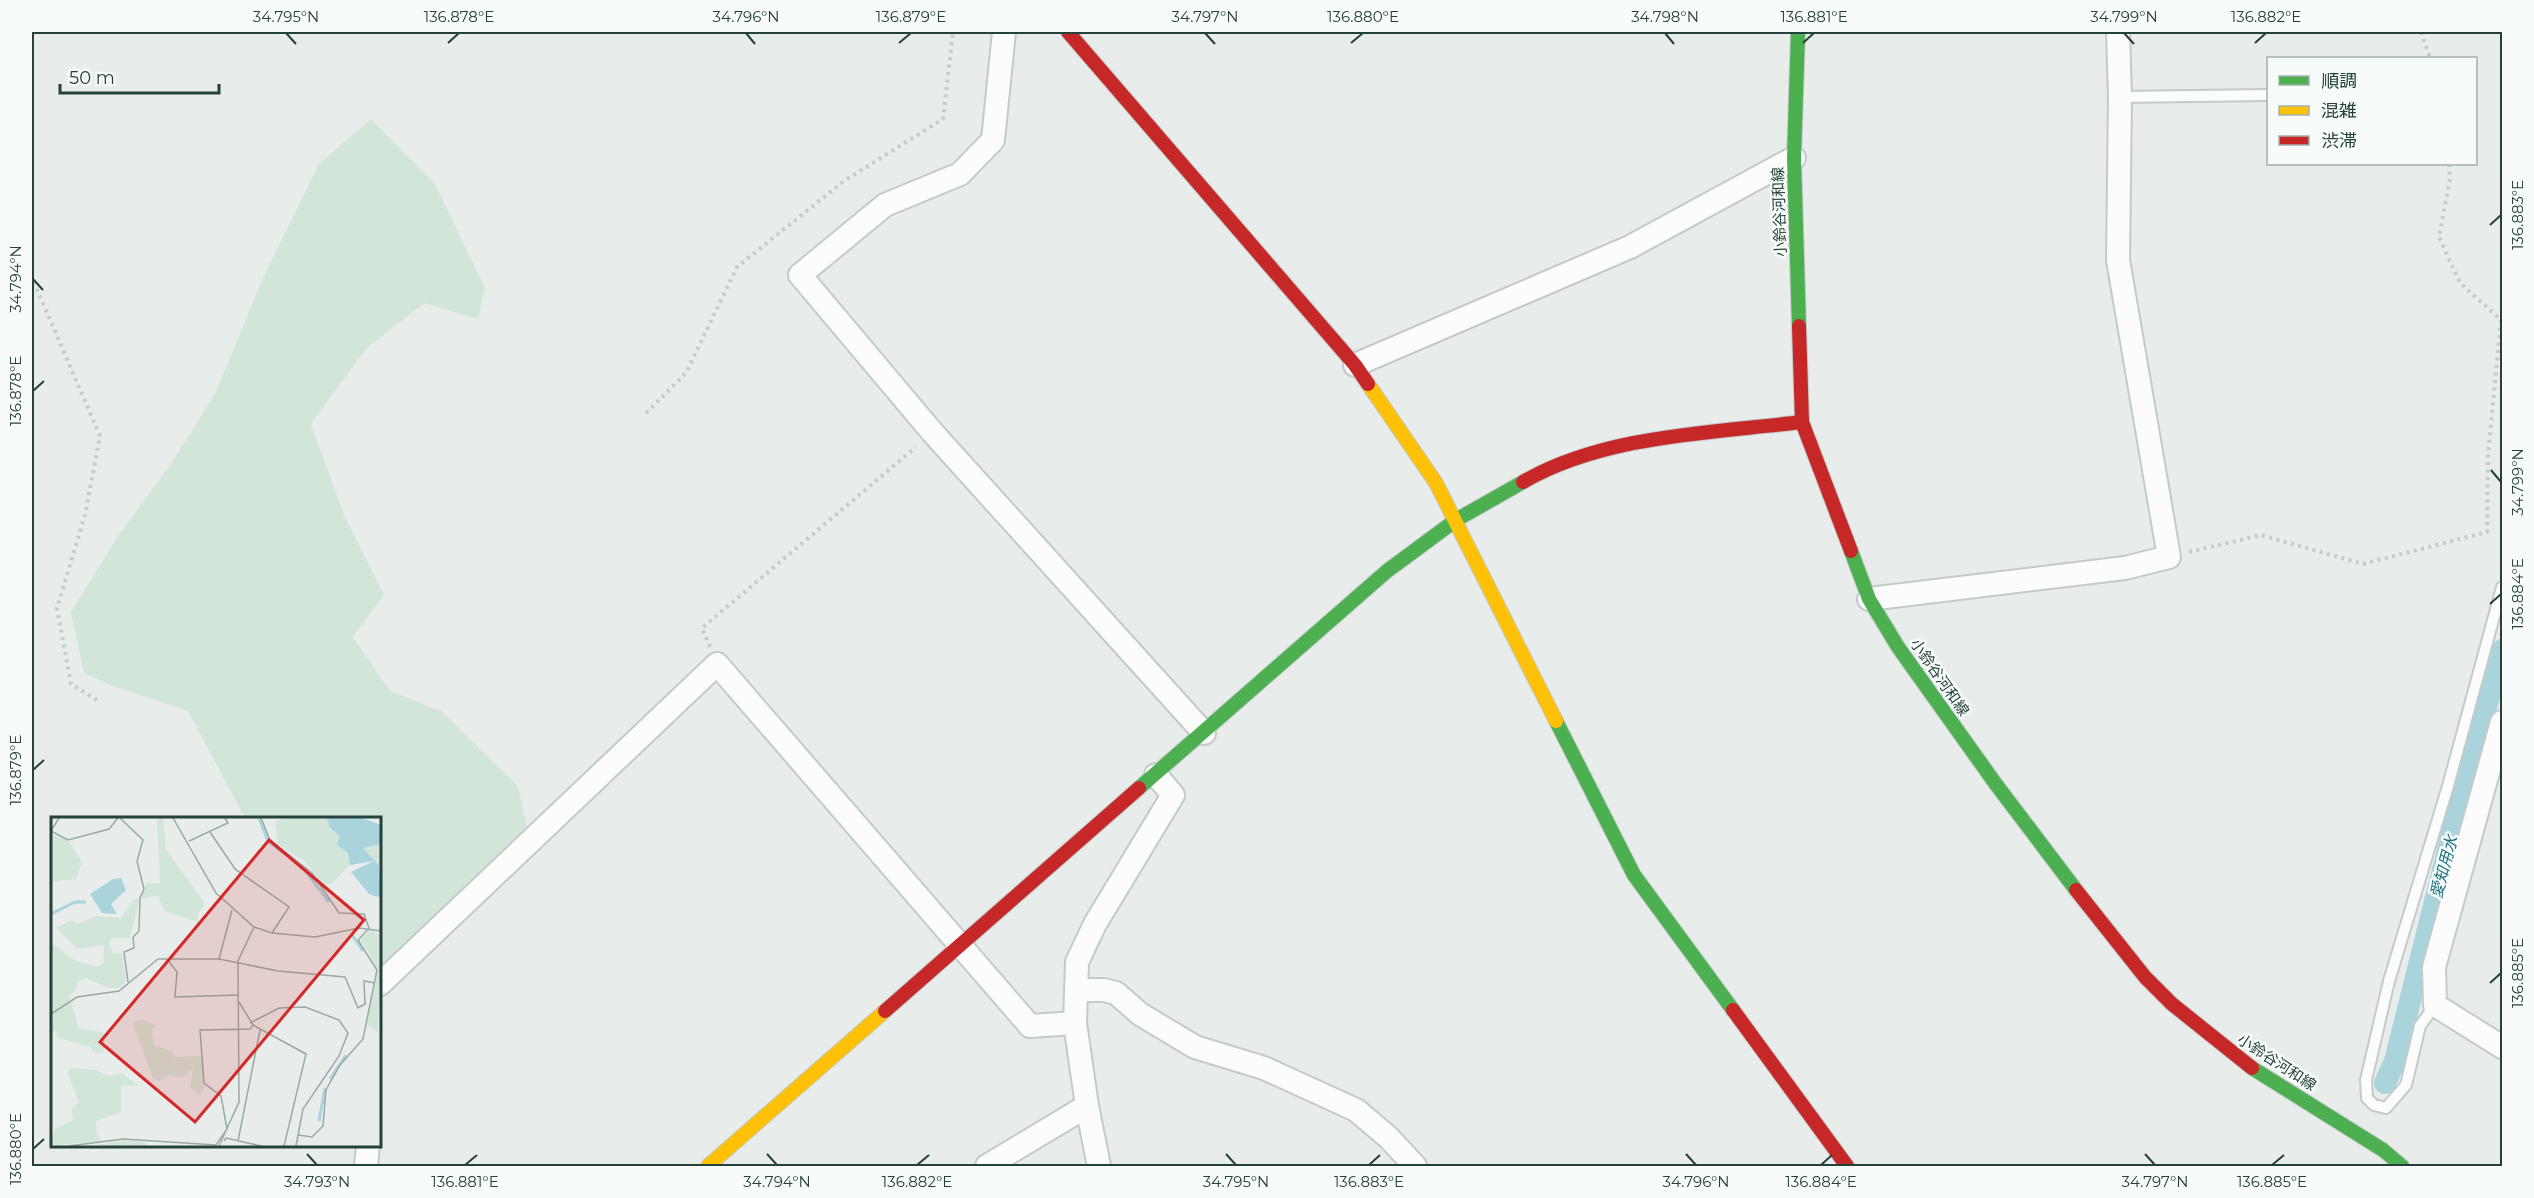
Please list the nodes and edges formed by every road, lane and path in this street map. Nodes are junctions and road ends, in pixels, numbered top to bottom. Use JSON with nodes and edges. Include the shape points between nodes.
{"nodes":[{"id":1,"x":953,"y":32,"type":"edge"},
{"id":2,"x":1004,"y":32,"type":"edge"},
{"id":3,"x":1068,"y":32,"type":"edge"},
{"id":4,"x":1798,"y":32,"type":"edge"},
{"id":5,"x":2118,"y":32,"type":"edge"},
{"id":6,"x":2421,"y":32,"type":"edge"},
{"id":7,"x":2430,"y":57,"type":"edge"},
{"id":8,"x":2267,"y":95,"type":"edge"},
{"id":9,"x":2120,"y":97,"type":"junction"},
{"id":10,"x":1794,"y":158,"type":"junction"},
{"id":11,"x":2449,"y":165,"type":"edge"},
{"id":12,"x":32,"y":284,"type":"edge"},
{"id":13,"x":1355,"y":364,"type":"junction"},
{"id":14,"x":646,"y":413,"type":"dead end"},
{"id":15,"x":1802,"y":422,"type":"junction"},
{"id":16,"x":933,"y":433,"type":"junction"},
{"id":17,"x":1456,"y":520,"type":"junction"},
{"id":18,"x":2169,"y":557,"type":"junction"},
{"id":19,"x":2502,"y":587,"type":"edge"},
{"id":20,"x":1869,"y":599,"type":"junction"},
{"id":21,"x":717,"y":664,"type":"junction"},
{"id":22,"x":98,"y":700,"type":"dead end"},
{"id":23,"x":2502,"y":722,"type":"edge"},
{"id":24,"x":1204,"y":733,"type":"junction"},
{"id":25,"x":1156,"y":775,"type":"junction"},
{"id":26,"x":961,"y":945,"type":"junction"},
{"id":27,"x":381,"y":983,"type":"edge"},
{"id":28,"x":1076,"y":990,"type":"junction"},
{"id":29,"x":2435,"y":1005,"type":"junction"},
{"id":30,"x":1075,"y":1023,"type":"junction"},
{"id":31,"x":2502,"y":1047,"type":"edge"},
{"id":32,"x":1087,"y":1106,"type":"junction"},
{"id":33,"x":368,"y":1147,"type":"edge"},
{"id":34,"x":366,"y":1167,"type":"edge"},
{"id":35,"x":708,"y":1167,"type":"edge"},
{"id":36,"x":987,"y":1167,"type":"edge"},
{"id":37,"x":1099,"y":1167,"type":"edge"},
{"id":38,"x":1415,"y":1167,"type":"edge"},
{"id":39,"x":1847,"y":1167,"type":"edge"},
{"id":40,"x":2402,"y":1167,"type":"edge"}],
"edges":[{"from":1,"to":14,"type":"path","via":[[943,119],[844,181],[737,267],[686,373]]},
{"from":2,"to":16,"type":"street","via":[[993,140],[960,174],[885,205],[800,275]]},
{"from":3,"to":13,"type":"street"},
{"from":4,"to":10,"type":"street","name":"小鈴谷河和線"},
{"from":5,"to":9,"type":"street"},
{"from":6,"to":7,"type":"path"},
{"from":8,"to":9,"type":"lane"},
{"from":9,"to":18,"type":"street","via":[[2118,260]]},
{"from":10,"to":13,"type":"street","via":[[1630,247]]},
{"from":10,"to":15,"type":"street","name":"小鈴谷河和線"},
{"from":11,"to":18,"type":"path","via":[[2439,237],[2460,283],[2501,320],[2488,455],[2487,532],[2363,564],[2261,535]]},
{"from":12,"to":22,"type":"path","via":[[100,436],[85,515],[57,608],[71,684]]},
{"from":13,"to":17,"type":"street","via":[[1436,483]]},
{"from":15,"to":17,"type":"street","via":[[1619,445],[1540,472]]},
{"from":15,"to":20,"type":"street","name":"小鈴谷河和線"},
{"from":16,"to":21,"type":"path","via":[[702,628]]},
{"from":16,"to":24,"type":"street"},
{"from":17,"to":24,"type":"street","via":[[1387,571]]},
{"from":17,"to":39,"type":"street","via":[[1634,875]]},
{"from":18,"to":20,"type":"street","via":[[2125,568]]},
{"from":19,"to":29,"type":"lane","via":[[2389,981],[2366,1080],[2367,1098],[2374,1105],[2386,1108],[2406,1085],[2420,1026]]},
{"from":20,"to":40,"type":"street","name":"小鈴谷河和線","via":[[1898,647],[1995,783],[2145,977],[2242,1062],[2383,1150]]},
{"from":21,"to":26,"type":"street"},
{"from":21,"to":27,"type":"street"},
{"from":23,"to":29,"type":"street","via":[[2434,967]]},
{"from":24,"to":25,"type":"street"},
{"from":25,"to":26,"type":"street"},
{"from":25,"to":28,"type":"street","via":[[1173,795],[1095,924],[1077,962]]},
{"from":26,"to":30,"type":"street","via":[[1029,1026]]},
{"from":26,"to":35,"type":"street"},
{"from":28,"to":30,"type":"street"},
{"from":28,"to":38,"type":"street","via":[[1116,993],[1140,1014],[1195,1047],[1264,1068],[1356,1110]]},
{"from":29,"to":31,"type":"street"},
{"from":30,"to":32,"type":"street"},
{"from":32,"to":36,"type":"street"},
{"from":32,"to":37,"type":"street"},
{"from":33,"to":34,"type":"street"}]}
